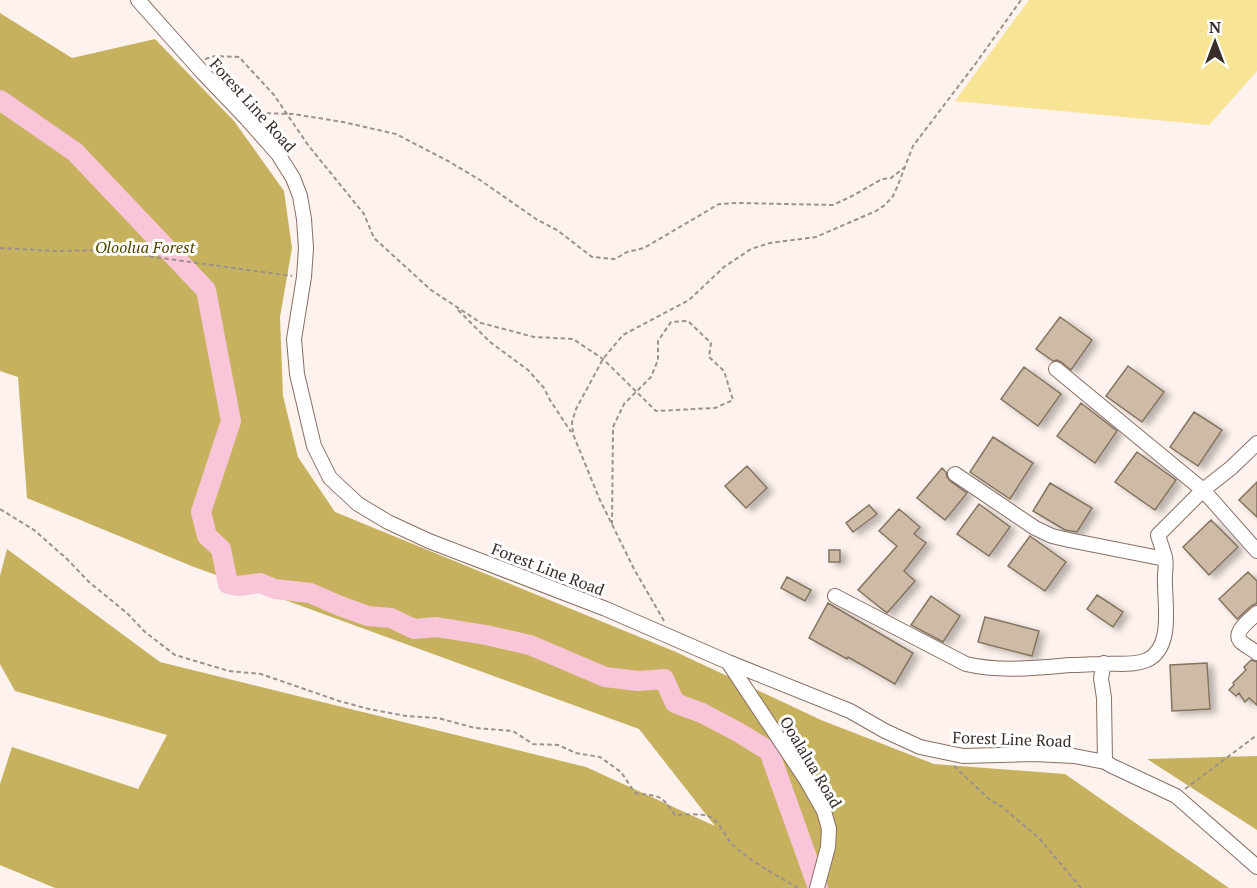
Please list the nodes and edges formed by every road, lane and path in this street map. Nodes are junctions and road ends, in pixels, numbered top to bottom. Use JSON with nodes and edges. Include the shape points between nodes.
{"nodes":[{"id":1,"x":138,"y":0,"type":"edge"},
{"id":2,"x":1021,"y":0,"type":"edge"},
{"id":3,"x":193,"y":62,"type":"junction"},
{"id":4,"x":241,"y":113,"type":"junction"},
{"id":5,"x":287,"y":114,"type":"junction"},
{"id":6,"x":905,"y":167,"type":"junction"},
{"id":7,"x":0,"y":248,"type":"edge"},
{"id":8,"x":304,"y":277,"type":"junction"},
{"id":9,"x":454,"y":305,"type":"junction"},
{"id":10,"x":603,"y":359,"type":"junction"},
{"id":11,"x":1056,"y":369,"type":"dead end"},
{"id":12,"x":636,"y":391,"type":"junction"},
{"id":13,"x":573,"y":434,"type":"junction"},
{"id":14,"x":1257,"y":444,"type":"edge"},
{"id":15,"x":955,"y":474,"type":"dead end"},
{"id":16,"x":1203,"y":490,"type":"junction"},
{"id":17,"x":0,"y":509,"type":"edge"},
{"id":18,"x":612,"y":524,"type":"junction"},
{"id":19,"x":1257,"y":551,"type":"edge"},
{"id":20,"x":1166,"y":559,"type":"junction"},
{"id":21,"x":835,"y":596,"type":"dead end"},
{"id":22,"x":1257,"y":613,"type":"edge"},
{"id":23,"x":669,"y":627,"type":"dead end"},
{"id":24,"x":1257,"y":653,"type":"edge"},
{"id":25,"x":728,"y":662,"type":"junction"},
{"id":26,"x":1104,"y":663,"type":"junction"},
{"id":27,"x":1257,"y":735,"type":"edge"},
{"id":28,"x":939,"y":752,"type":"junction"},
{"id":29,"x":1105,"y":762,"type":"junction"},
{"id":30,"x":1176,"y":796,"type":"junction"},
{"id":31,"x":1257,"y":867,"type":"edge"},
{"id":32,"x":798,"y":888,"type":"edge"},
{"id":33,"x":817,"y":888,"type":"edge"},
{"id":34,"x":1081,"y":888,"type":"edge"}],
"edges":[{"from":1,"to":3,"type":"street","name":"Forest Line Road"},
{"from":2,"to":6,"type":"path","via":[[913,146]]},
{"from":3,"to":4,"type":"street","name":"Forest Line Road"},
{"from":3,"to":5,"type":"path","via":[[215,56],[238,57]]},
{"from":4,"to":5,"type":"path"},
{"from":4,"to":8,"type":"street","name":"Forest Line Road","via":[[278,154],[300,196],[306,248]]},
{"from":5,"to":6,"type":"path","via":[[396,134],[480,180],[592,257],[615,260],[627,252],[644,249],[719,204],[833,205],[891,178]]},
{"from":5,"to":9,"type":"path","via":[[364,214],[374,238],[431,290]]},
{"from":6,"to":10,"type":"path","via":[[893,196],[876,211],[816,237],[751,249],[723,267],[689,300],[623,335]]},
{"from":7,"to":8,"type":"path","via":[[103,249]]},
{"from":8,"to":25,"type":"street","name":"Forest Line Road","via":[[294,339],[303,406],[314,446],[330,478],[358,504],[429,541],[606,609]]},
{"from":9,"to":10,"type":"path","via":[[481,323],[534,337],[573,339]]},
{"from":9,"to":13,"type":"path","via":[[490,342],[528,370]]},
{"from":10,"to":12,"type":"path"},
{"from":10,"to":13,"type":"path","via":[[576,409]]},
{"from":11,"to":16,"type":"street"},
{"from":12,"to":12,"type":"path","via":[[656,411],[715,408],[733,400],[724,371],[709,357],[711,344],[688,321],[671,322],[658,340],[658,360],[651,377]]},
{"from":12,"to":18,"type":"path","via":[[624,404],[613,427]]},
{"from":13,"to":18,"type":"path"},
{"from":14,"to":16,"type":"street"},
{"from":15,"to":20,"type":"street","via":[[1052,536]]},
{"from":16,"to":19,"type":"street"},
{"from":16,"to":20,"type":"street","via":[[1158,535]]},
{"from":17,"to":32,"type":"path","via":[[34,530],[175,655],[229,671],[261,674],[369,709],[513,731],[533,744],[558,745],[600,757],[621,772],[634,792],[660,796],[675,815],[712,818],[731,843]]},
{"from":18,"to":23,"type":"path"},
{"from":20,"to":26,"type":"street","via":[[1167,613],[1159,649],[1149,659],[1135,663]]},
{"from":21,"to":26,"type":"street","via":[[966,664],[984,669]]},
{"from":22,"to":24,"type":"street","via":[[1238,635]]},
{"from":25,"to":28,"type":"street","name":"Forest Line Road"},
{"from":25,"to":33,"type":"street","name":"Ooalalua Road","via":[[824,811],[828,847]]},
{"from":26,"to":29,"type":"street","via":[[1101,678]]},
{"from":27,"to":30,"type":"path"},
{"from":28,"to":29,"type":"street","name":"Forest Line Road","via":[[963,756],[1074,756]]},
{"from":28,"to":34,"type":"path","via":[[990,800],[1039,838]]},
{"from":29,"to":30,"type":"street","name":"Forest Line Road"},
{"from":30,"to":31,"type":"street","name":"Forest Line Road"}]}
